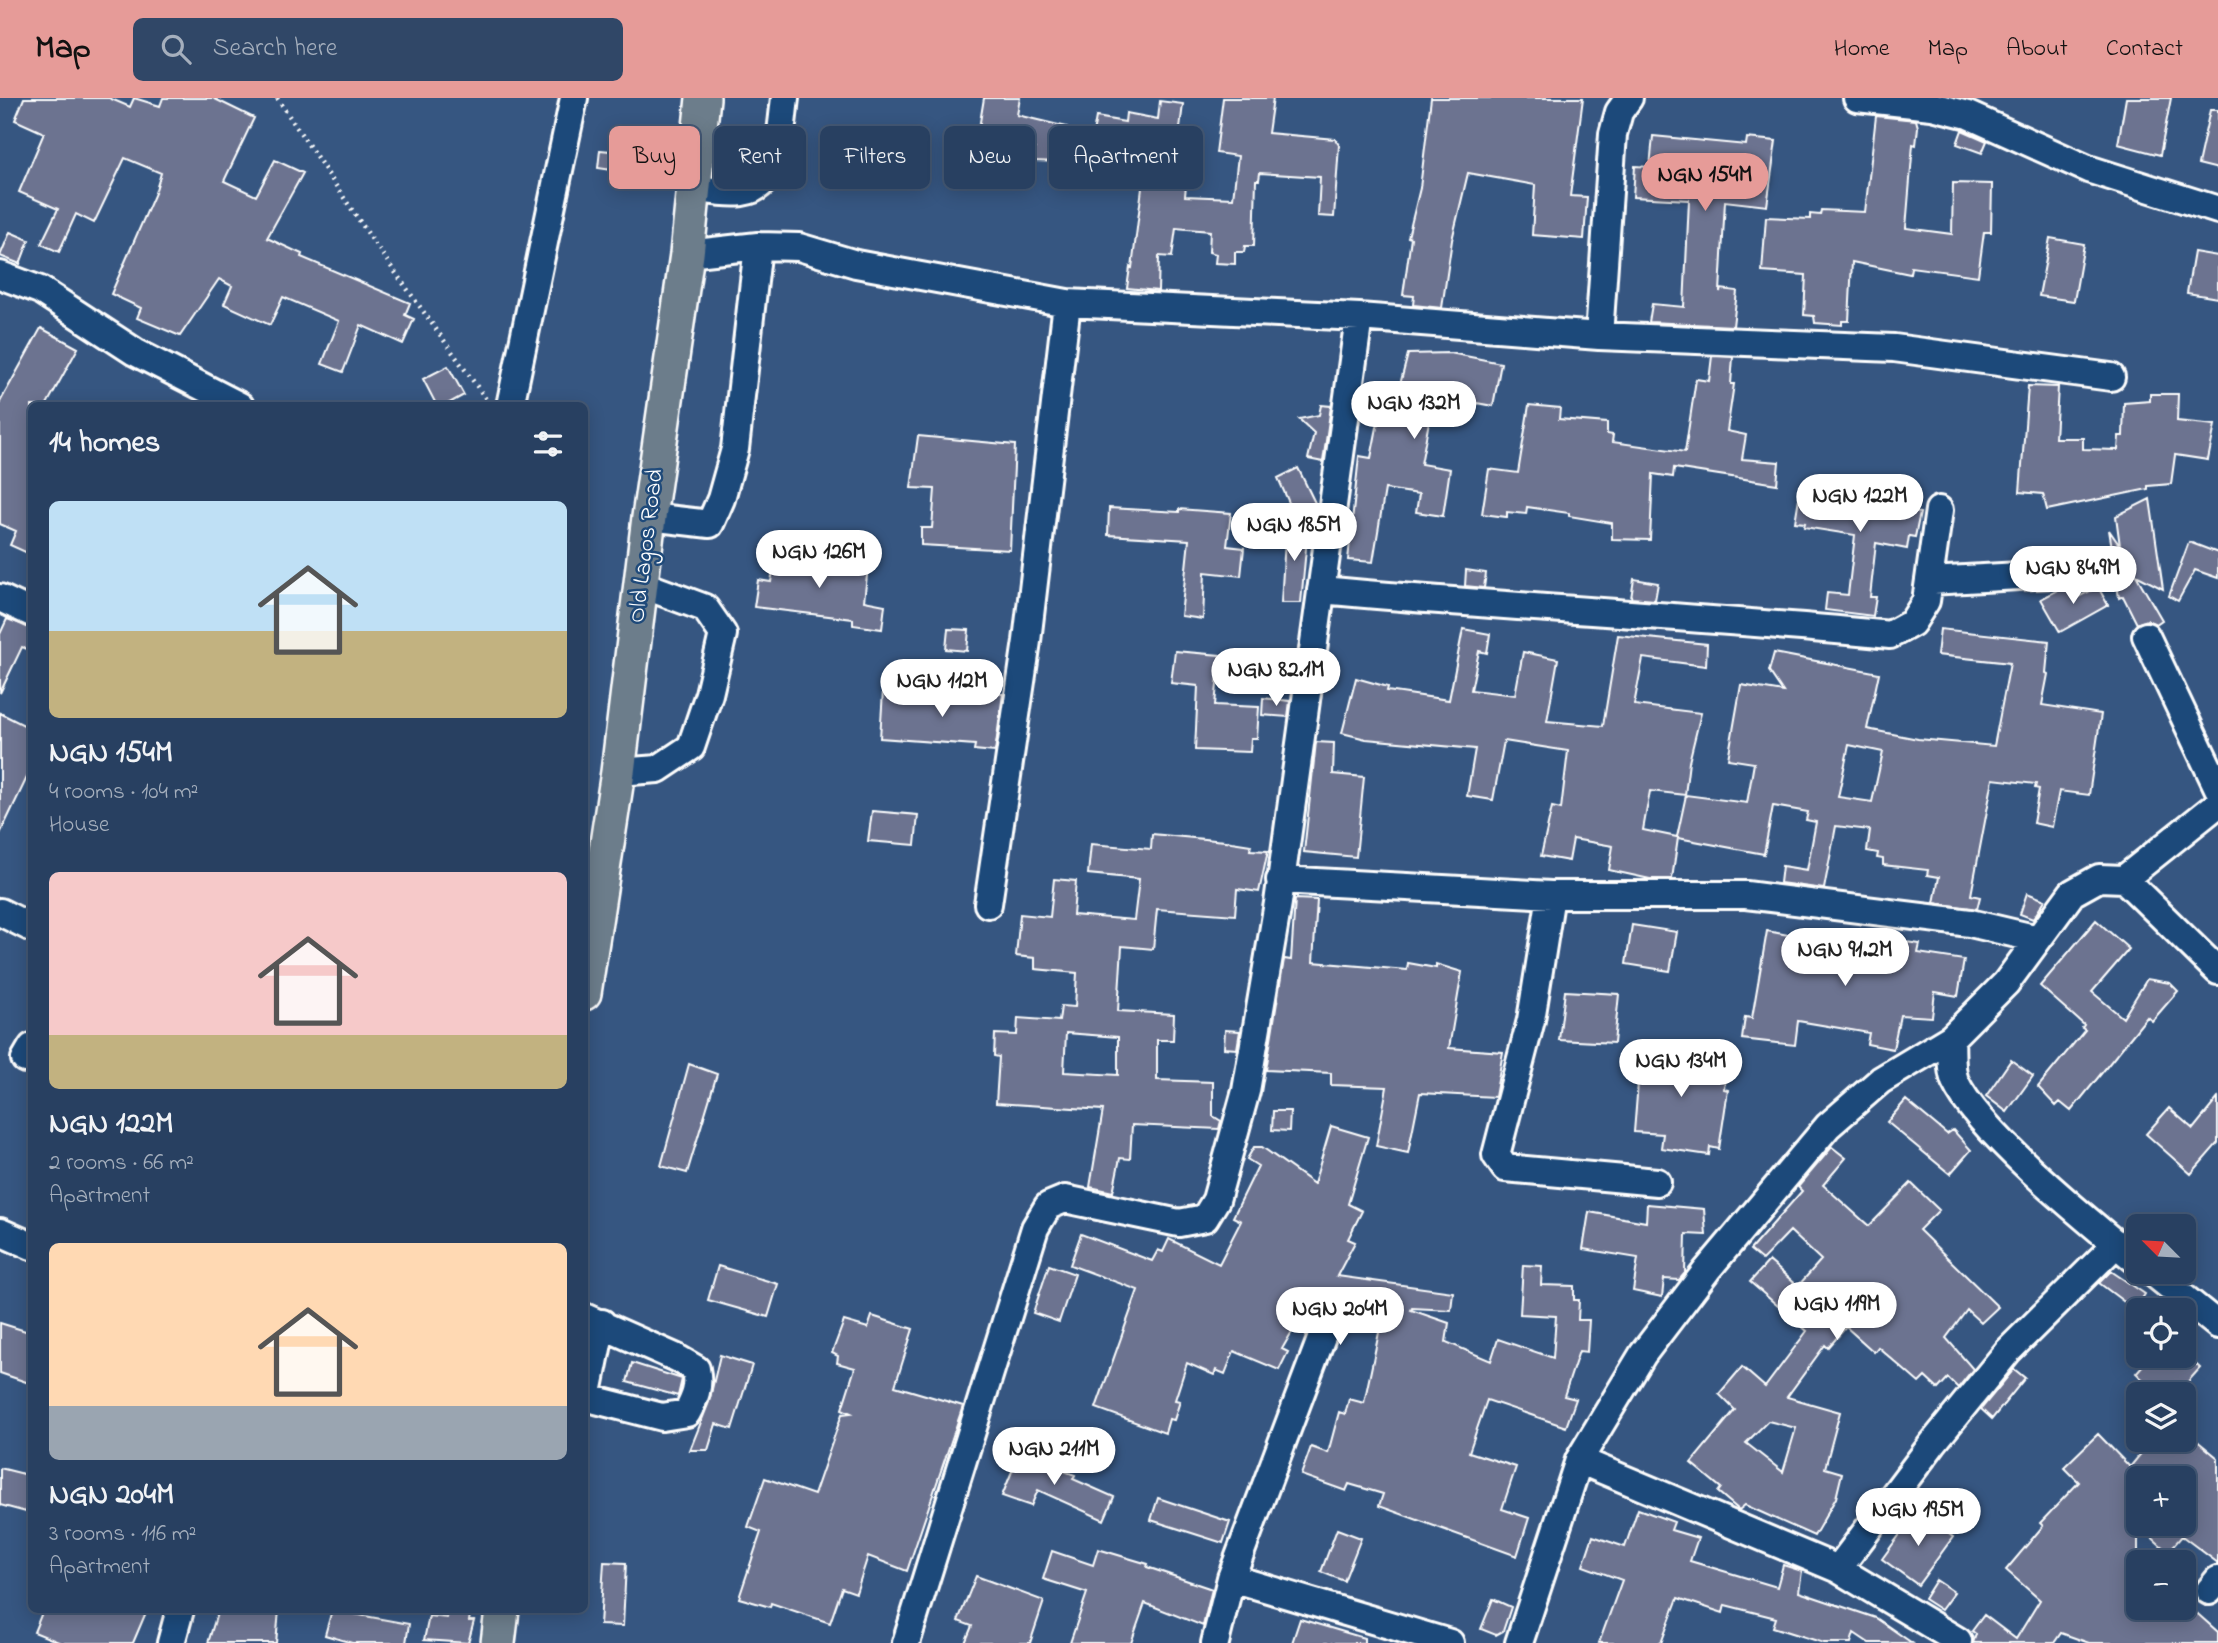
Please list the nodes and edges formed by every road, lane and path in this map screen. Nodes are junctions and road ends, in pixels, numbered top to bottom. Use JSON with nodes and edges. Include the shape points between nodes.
{"nodes":[{"id":1,"x":277,"y":98,"type":"edge"},
{"id":2,"x":575,"y":98,"type":"edge"},
{"id":3,"x":703,"y":98,"type":"edge"},
{"id":4,"x":785,"y":98,"type":"edge"},
{"id":5,"x":1629,"y":98,"type":"edge"},
{"id":6,"x":1857,"y":98,"type":"edge"},
{"id":7,"x":1968,"y":106,"type":"edge"},
{"id":8,"x":700,"y":126,"type":"edge"},
{"id":9,"x":692,"y":189,"type":"edge"},
{"id":10,"x":700,"y":189,"type":"edge"},
{"id":11,"x":2218,"y":210,"type":"edge"},
{"id":12,"x":758,"y":246,"type":"junction"},
{"id":13,"x":687,"y":254,"type":"junction"},
{"id":14,"x":0,"y":275,"type":"edge"},
{"id":15,"x":1068,"y":303,"type":"junction"},
{"id":16,"x":1359,"y":317,"type":"junction"},
{"id":17,"x":1599,"y":335,"type":"junction"},
{"id":18,"x":2111,"y":377,"type":"dead end"},
{"id":19,"x":232,"y":402,"type":"edge"},
{"id":20,"x":488,"y":402,"type":"edge"},
{"id":21,"x":511,"y":402,"type":"edge"},
{"id":22,"x":1939,"y":510,"type":"dead end"},
{"id":23,"x":649,"y":517,"type":"junction"},
{"id":24,"x":2110,"y":572,"type":"dead end"},
{"id":25,"x":1929,"y":581,"type":"junction"},
{"id":26,"x":643,"y":584,"type":"junction"},
{"id":27,"x":1321,"y":590,"type":"junction"},
{"id":28,"x":0,"y":598,"type":"edge"},
{"id":29,"x":28,"y":611,"type":"edge"},
{"id":30,"x":2146,"y":636,"type":"dead end"},
{"id":31,"x":618,"y":772,"type":"junction"},
{"id":32,"x":2218,"y":788,"type":"edge"},
{"id":33,"x":2218,"y":804,"type":"edge"},
{"id":34,"x":2124,"y":879,"type":"junction"},
{"id":35,"x":1280,"y":880,"type":"junction"},
{"id":36,"x":1551,"y":895,"type":"junction"},
{"id":37,"x":988,"y":904,"type":"dead end"},
{"id":38,"x":0,"y":912,"type":"edge"},
{"id":39,"x":28,"y":926,"type":"edge"},
{"id":40,"x":2038,"y":939,"type":"junction"},
{"id":41,"x":588,"y":967,"type":"edge"},
{"id":42,"x":2218,"y":971,"type":"edge"},
{"id":43,"x":1951,"y":1038,"type":"junction"},
{"id":44,"x":1657,"y":1182,"type":"dead end"},
{"id":45,"x":0,"y":1232,"type":"edge"},
{"id":46,"x":28,"y":1244,"type":"edge"},
{"id":47,"x":2116,"y":1244,"type":"junction"},
{"id":48,"x":2126,"y":1252,"type":"edge"},
{"id":49,"x":2167,"y":1284,"type":"edge"},
{"id":50,"x":593,"y":1320,"type":"edge"},
{"id":51,"x":2218,"y":1325,"type":"edge"},
{"id":52,"x":1326,"y":1326,"type":"dead end"},
{"id":53,"x":588,"y":1375,"type":"edge"},
{"id":54,"x":588,"y":1398,"type":"edge"},
{"id":55,"x":1578,"y":1460,"type":"junction"},
{"id":56,"x":1838,"y":1569,"type":"junction"},
{"id":57,"x":1231,"y":1578,"type":"junction"},
{"id":58,"x":179,"y":1613,"type":"edge"},
{"id":59,"x":502,"y":1613,"type":"edge"},
{"id":60,"x":1958,"y":1641,"type":"dead end"},
{"id":61,"x":171,"y":1643,"type":"edge"},
{"id":62,"x":498,"y":1643,"type":"edge"},
{"id":63,"x":906,"y":1643,"type":"edge"},
{"id":64,"x":1215,"y":1643,"type":"edge"},
{"id":65,"x":1450,"y":1643,"type":"edge"},
{"id":66,"x":1519,"y":1643,"type":"edge"}],
"edges":[{"from":1,"to":20,"type":"path"},
{"from":2,"to":21,"type":"street"},
{"from":3,"to":8,"type":"main road","name":"Old Lagos Road"},
{"from":4,"to":10,"type":"street","via":[[779,147],[758,186],[743,192]]},
{"from":5,"to":17,"type":"street","via":[[1613,134]]},
{"from":6,"to":7,"type":"street"},
{"from":7,"to":11,"type":"street","via":[[2088,169]]},
{"from":9,"to":13,"type":"main road","name":"Old Lagos Road"},
{"from":12,"to":13,"type":"street"},
{"from":12,"to":15,"type":"street","via":[[799,247],[856,264]]},
{"from":12,"to":23,"type":"street","via":[[735,449],[716,514],[710,524]]},
{"from":13,"to":23,"type":"main road","name":"Old Lagos Road"},
{"from":14,"to":19,"type":"street","via":[[40,290],[135,352]]},
{"from":15,"to":16,"type":"street"},
{"from":15,"to":37,"type":"street","via":[[1027,641]]},
{"from":16,"to":17,"type":"street"},
{"from":16,"to":27,"type":"street"},
{"from":17,"to":18,"type":"street","via":[[1894,348]]},
{"from":22,"to":25,"type":"street"},
{"from":23,"to":26,"type":"main road","name":"Old Lagos Road"},
{"from":24,"to":25,"type":"street"},
{"from":25,"to":27,"type":"street","via":[[1926,601],[1912,623],[1890,635],[1708,617]]},
{"from":26,"to":31,"type":"main road","name":"Old Lagos Road"},
{"from":26,"to":31,"type":"street","via":[[705,608],[723,634],[691,747],[658,769]]},
{"from":27,"to":35,"type":"street"},
{"from":28,"to":29,"type":"street"},
{"from":30,"to":32,"type":"street"},
{"from":31,"to":41,"type":"main road","name":"Old Lagos Road"},
{"from":33,"to":34,"type":"street"},
{"from":34,"to":40,"type":"street","via":[[2099,878],[2072,893]]},
{"from":34,"to":42,"type":"street"},
{"from":35,"to":36,"type":"street"},
{"from":35,"to":63,"type":"street","via":[[1246,1091],[1216,1200],[1205,1218],[1178,1223],[1065,1199],[1048,1206],[1035,1228]]},
{"from":36,"to":40,"type":"street","via":[[1746,895],[1970,923]]},
{"from":36,"to":44,"type":"street","via":[[1531,1020],[1496,1155],[1505,1168]]},
{"from":38,"to":39,"type":"street"},
{"from":40,"to":43,"type":"street","via":[[2006,983]]},
{"from":43,"to":47,"type":"street","via":[[1954,1079],[1975,1111]]},
{"from":43,"to":55,"type":"street","via":[[1881,1080],[1828,1126],[1651,1343]]},
{"from":45,"to":46,"type":"street"},
{"from":47,"to":48,"type":"street"},
{"from":47,"to":56,"type":"street","via":[[2008,1351]]},
{"from":49,"to":51,"type":"street"},
{"from":50,"to":53,"type":"street"},
{"from":50,"to":54,"type":"street","via":[[696,1370],[699,1381],[687,1413],[662,1416]]},
{"from":52,"to":57,"type":"street"},
{"from":55,"to":56,"type":"street"},
{"from":55,"to":66,"type":"street"},
{"from":56,"to":60,"type":"street"},
{"from":57,"to":64,"type":"street"},
{"from":57,"to":65,"type":"street"},
{"from":58,"to":61,"type":"street"},
{"from":59,"to":62,"type":"main road"}]}
